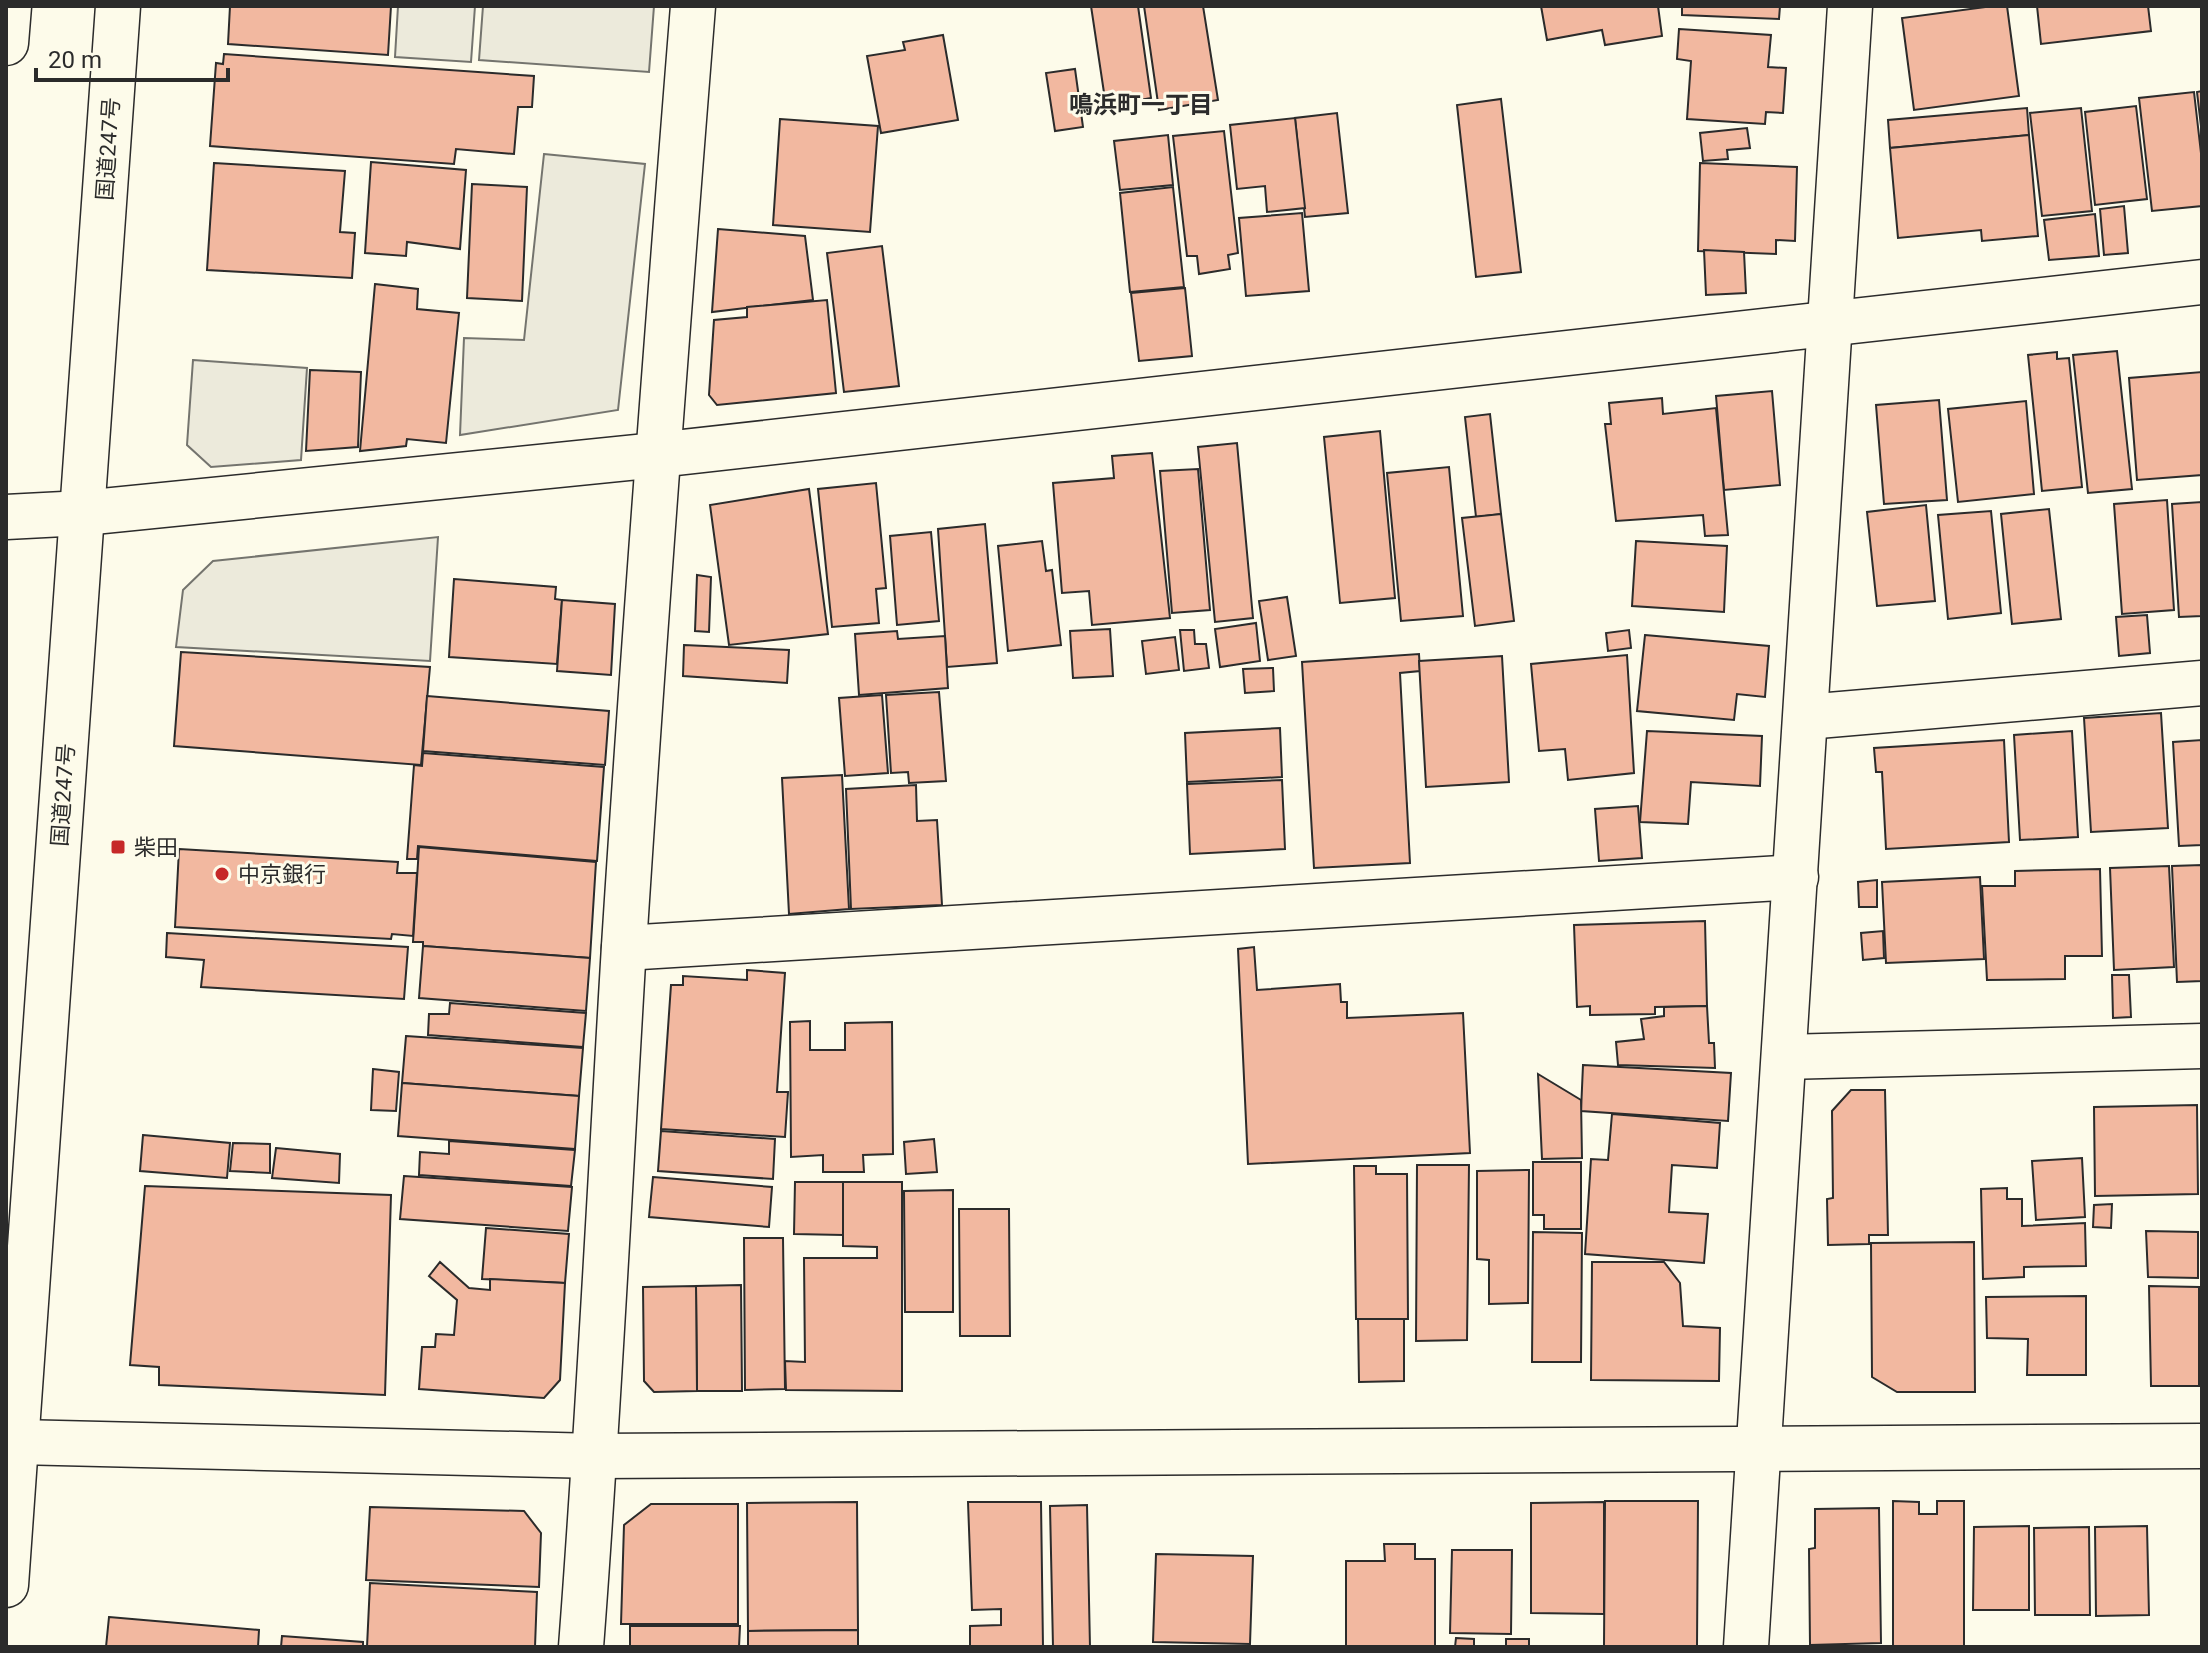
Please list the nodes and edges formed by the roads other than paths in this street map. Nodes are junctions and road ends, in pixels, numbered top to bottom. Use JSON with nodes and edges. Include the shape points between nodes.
{"nodes":[{"id":1,"x":9,"y":6,"type":"edge"},
{"id":2,"x":118,"y":6,"type":"edge"},
{"id":3,"x":693,"y":6,"type":"edge"},
{"id":4,"x":1850,"y":6,"type":"edge"},
{"id":5,"x":6,"y":43,"type":"edge"},
{"id":6,"x":2202,"y":282,"type":"edge"},
{"id":7,"x":1831,"y":325,"type":"junction"},
{"id":8,"x":657,"y":455,"type":"junction"},
{"id":9,"x":83,"y":513,"type":"junction"},
{"id":10,"x":6,"y":517,"type":"edge"},
{"id":11,"x":2202,"y":683,"type":"edge"},
{"id":12,"x":1806,"y":717,"type":"junction"},
{"id":13,"x":1796,"y":877,"type":"junction"},
{"id":14,"x":624,"y":948,"type":"junction"},
{"id":15,"x":2202,"y":1046,"type":"edge"},
{"id":16,"x":1784,"y":1057,"type":"junction"},
{"id":17,"x":12,"y":1443,"type":"edge"},
{"id":18,"x":2202,"y":1446,"type":"edge"},
{"id":19,"x":1759,"y":1450,"type":"junction"},
{"id":20,"x":596,"y":1456,"type":"junction"},
{"id":21,"x":6,"y":1585,"type":"edge"},
{"id":22,"x":581,"y":1647,"type":"edge"},
{"id":23,"x":1746,"y":1647,"type":"edge"}],
"edges":[{"from":1,"to":5,"type":"main road"},
{"from":2,"to":9,"type":"main road","name":"国道247号"},
{"from":3,"to":8,"type":"main road"},
{"from":4,"to":7,"type":"main road"},
{"from":6,"to":7,"type":"main road"},
{"from":7,"to":8,"type":"main road"},
{"from":7,"to":12,"type":"main road"},
{"from":8,"to":9,"type":"main road"},
{"from":8,"to":14,"type":"main road"},
{"from":9,"to":10,"type":"main road"},
{"from":9,"to":17,"type":"main road","name":"国道247号"},
{"from":11,"to":12,"type":"main road"},
{"from":12,"to":13,"type":"main road"},
{"from":13,"to":14,"type":"main road"},
{"from":13,"to":16,"type":"main road"},
{"from":14,"to":20,"type":"main road"},
{"from":15,"to":16,"type":"main road"},
{"from":16,"to":19,"type":"main road"},
{"from":17,"to":20,"type":"main road"},
{"from":17,"to":21,"type":"main road","name":"国道247号"},
{"from":18,"to":19,"type":"main road"},
{"from":19,"to":20,"type":"main road"},
{"from":19,"to":23,"type":"main road"},
{"from":20,"to":22,"type":"main road"}]}
